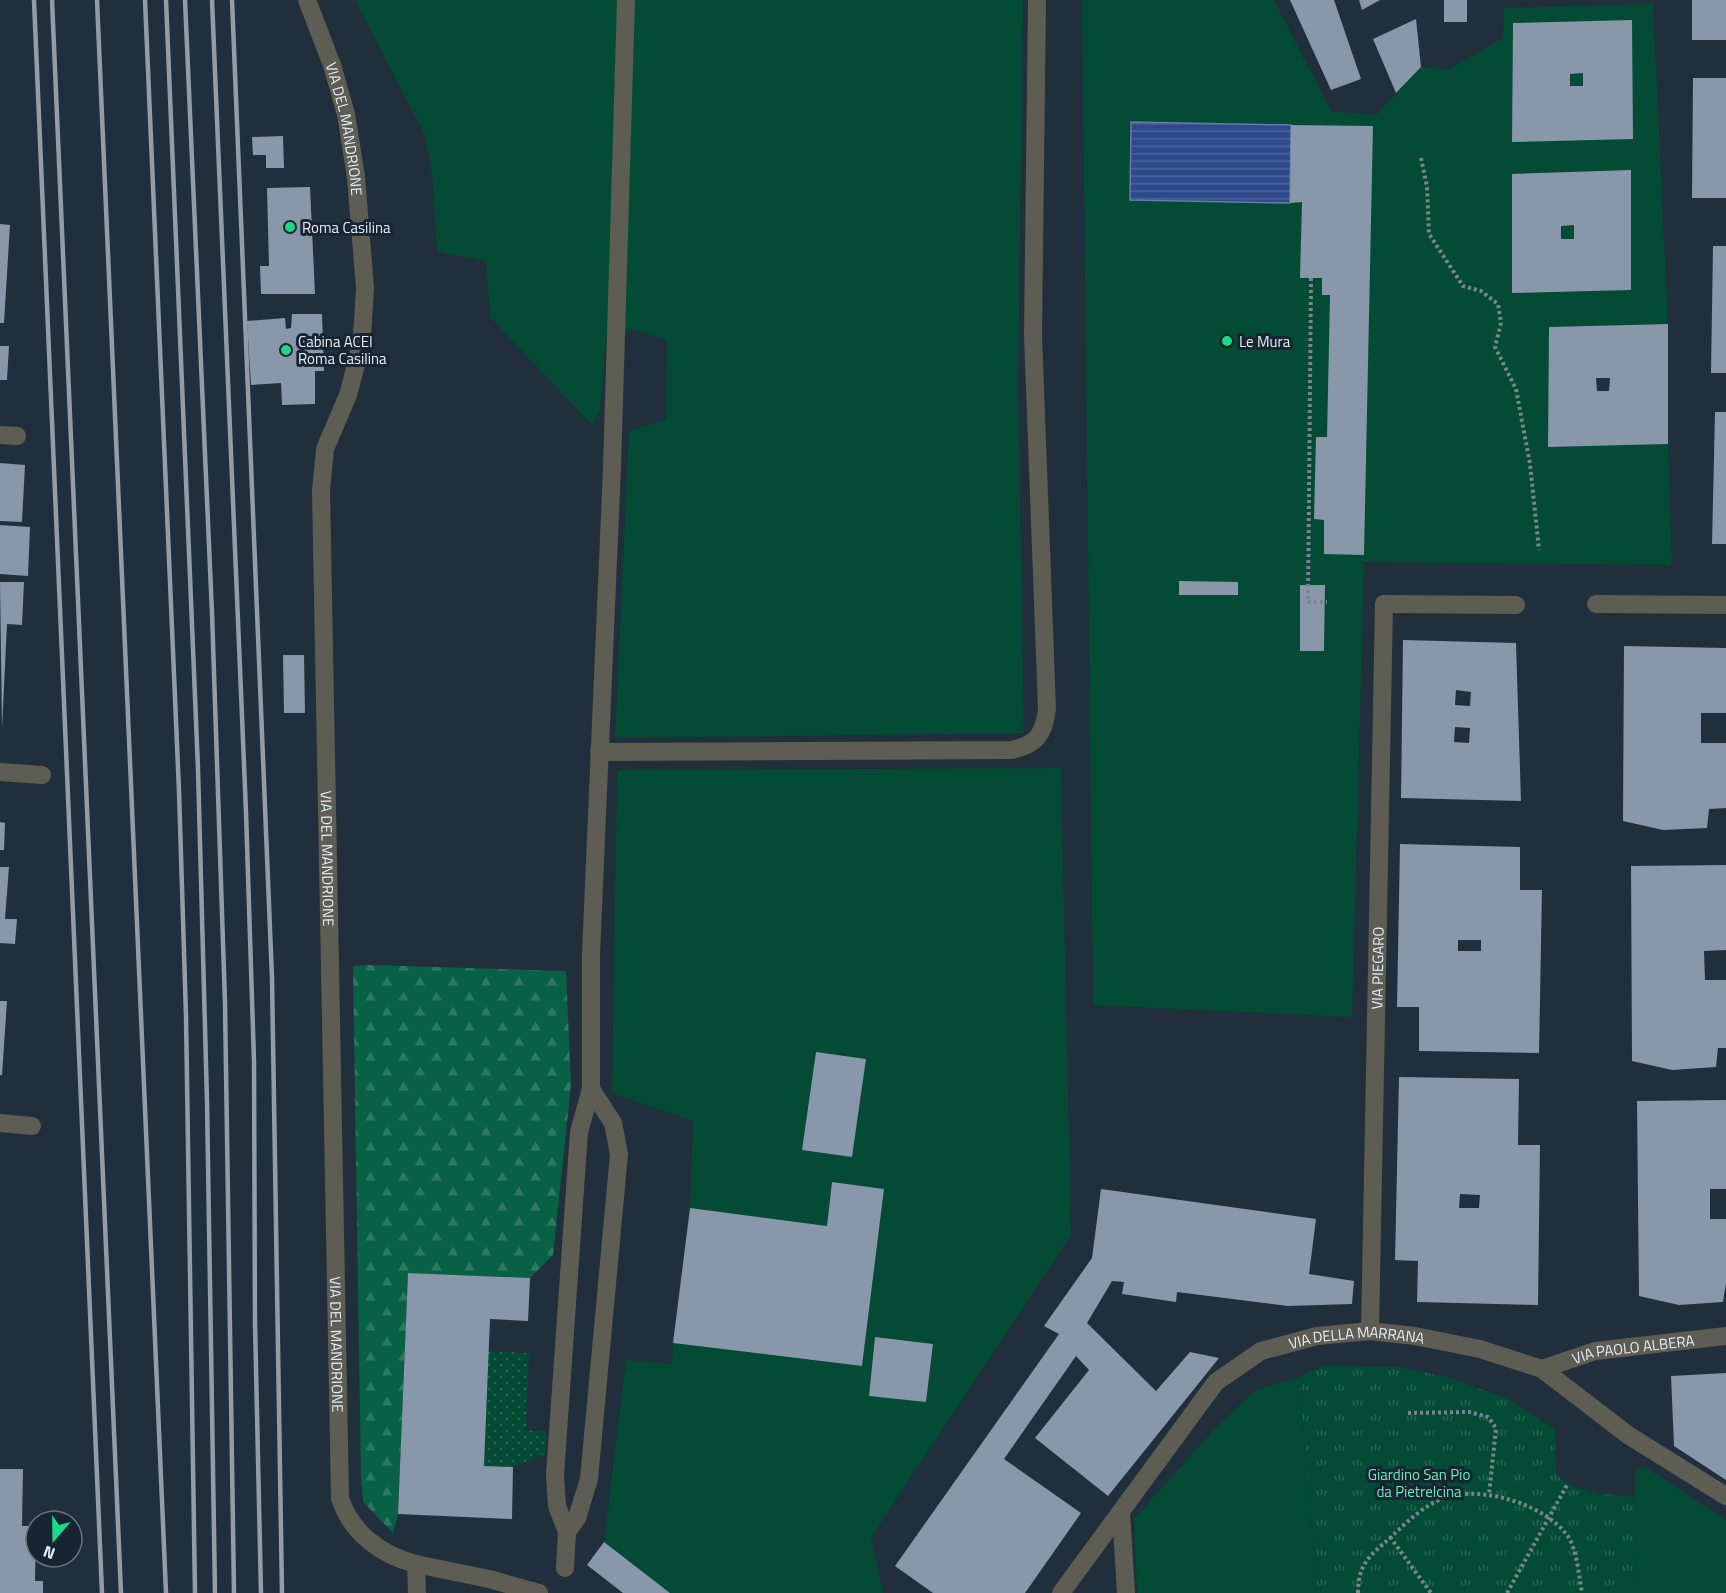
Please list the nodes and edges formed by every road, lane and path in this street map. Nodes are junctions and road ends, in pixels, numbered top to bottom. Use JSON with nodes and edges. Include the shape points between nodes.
{"nodes":[{"id":1,"x":307,"y":0,"type":"edge"},
{"id":2,"x":626,"y":0,"type":"edge"},
{"id":3,"x":1036,"y":0,"type":"edge"},
{"id":4,"x":1421,"y":158,"type":"dead end"},
{"id":5,"x":1311,"y":278,"type":"dead end"},
{"id":6,"x":1539,"y":550,"type":"dead end"},
{"id":7,"x":1327,"y":602,"type":"dead end"},
{"id":8,"x":1596,"y":604,"type":"dead end"},
{"id":9,"x":1516,"y":605,"type":"dead end"},
{"id":10,"x":1726,"y":605,"type":"edge"},
{"id":11,"x":600,"y":752,"type":"junction"},
{"id":12,"x":0,"y":772,"type":"edge"},
{"id":13,"x":42,"y":775,"type":"dead end"},
{"id":14,"x":591,"y":1089,"type":"junction"},
{"id":15,"x":0,"y":1123,"type":"edge"},
{"id":16,"x":32,"y":1126,"type":"dead end"},
{"id":17,"x":1370,"y":1331,"type":"junction"},
{"id":18,"x":1726,"y":1336,"type":"edge"},
{"id":19,"x":1542,"y":1369,"type":"junction"},
{"id":20,"x":1408,"y":1413,"type":"dead end"},
{"id":21,"x":1567,"y":1485,"type":"dead end"},
{"id":22,"x":1489,"y":1495,"type":"junction"},
{"id":23,"x":1726,"y":1496,"type":"edge"},
{"id":24,"x":1120,"y":1512,"type":"junction"},
{"id":25,"x":1549,"y":1516,"type":"junction"},
{"id":26,"x":567,"y":1532,"type":"junction"},
{"id":27,"x":1390,"y":1537,"type":"junction"},
{"id":28,"x":416,"y":1564,"type":"junction"},
{"id":29,"x":565,"y":1568,"type":"dead end"},
{"id":30,"x":417,"y":1593,"type":"edge"},
{"id":31,"x":539,"y":1593,"type":"edge"},
{"id":32,"x":1061,"y":1593,"type":"edge"},
{"id":33,"x":1126,"y":1593,"type":"edge"},
{"id":34,"x":1358,"y":1593,"type":"edge"},
{"id":35,"x":1431,"y":1593,"type":"edge"},
{"id":36,"x":1507,"y":1593,"type":"edge"},
{"id":37,"x":1582,"y":1593,"type":"edge"}],
"edges":[{"from":1,"to":28,"type":"street","name":"VIA DEL MANDRIONE","via":[[346,114],[356,177],[365,288],[356,365],[325,449],[321,491],[340,1498],[345,1513],[368,1541]]},
{"from":2,"to":11,"type":"street"},
{"from":3,"to":11,"type":"street","via":[[1033,335],[1045,728],[1038,740],[1011,750]]},
{"from":4,"to":6,"type":"path","via":[[1429,234],[1463,286],[1481,291],[1498,304],[1501,323],[1495,347],[1516,389],[1530,464]]},
{"from":5,"to":7,"type":"path","via":[[1308,602]]},
{"from":8,"to":10,"type":"street"},
{"from":9,"to":17,"type":"street","name":"VIA PIEGARO","via":[[1384,604]]},
{"from":11,"to":14,"type":"street","via":[[590,981]]},
{"from":12,"to":13,"type":"street"},
{"from":14,"to":26,"type":"street","via":[[579,1132],[555,1475],[557,1506]]},
{"from":14,"to":26,"type":"street","via":[[613,1123],[618,1154],[589,1479],[577,1518]]},
{"from":15,"to":16,"type":"street"},
{"from":17,"to":19,"type":"street","name":"VIA DELLA MARRANA","via":[[1470,1347]]},
{"from":17,"to":24,"type":"street","name":"VIA DELLA MARRANA","via":[[1294,1341],[1260,1351],[1237,1365],[1216,1382]]},
{"from":18,"to":19,"type":"street","name":"VIA PAOLO ALBERA","via":[[1595,1351]]},
{"from":19,"to":23,"type":"street","name":"VIA DELLA MARRANA","via":[[1629,1434]]},
{"from":20,"to":22,"type":"path","via":[[1469,1412],[1488,1417],[1496,1428]]},
{"from":21,"to":25,"type":"path"},
{"from":22,"to":25,"type":"path"},
{"from":22,"to":27,"type":"path","via":[[1454,1495],[1424,1508]]},
{"from":24,"to":32,"type":"street","name":"VIA DELLA MARRANA"},
{"from":24,"to":33,"type":"street"},
{"from":25,"to":36,"type":"path"},
{"from":25,"to":37,"type":"path","via":[[1569,1537]]},
{"from":26,"to":29,"type":"street"},
{"from":27,"to":34,"type":"path","via":[[1367,1558],[1358,1577]]},
{"from":27,"to":35,"type":"path"},
{"from":28,"to":30,"type":"street"},
{"from":28,"to":31,"type":"street","name":"VIA DEL MANDRIONE"}]}
